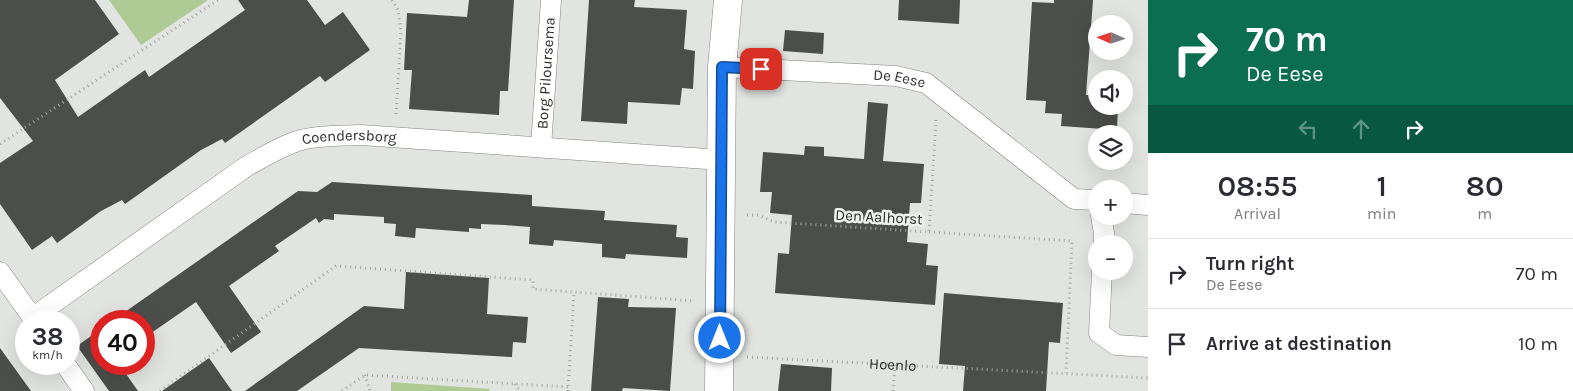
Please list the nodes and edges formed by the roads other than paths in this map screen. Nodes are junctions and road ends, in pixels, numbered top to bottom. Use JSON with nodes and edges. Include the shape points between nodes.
{"nodes":[{"id":1,"x":552,"y":0,"type":"edge"},
{"id":2,"x":728,"y":0,"type":"edge"},
{"id":3,"x":722,"y":67,"type":"junction"},
{"id":4,"x":541,"y":147,"type":"junction"},
{"id":5,"x":722,"y":160,"type":"junction"},
{"id":6,"x":1088,"y":200,"type":"edge"},
{"id":7,"x":1133,"y":204,"type":"edge"},
{"id":8,"x":1148,"y":205,"type":"edge"},
{"id":9,"x":0,"y":272,"type":"edge"},
{"id":10,"x":1102,"y":280,"type":"edge"},
{"id":11,"x":27,"y":310,"type":"edge"},
{"id":12,"x":48,"y":310,"type":"edge"},
{"id":13,"x":1148,"y":347,"type":"edge"},
{"id":14,"x":73,"y":375,"type":"edge"},
{"id":15,"x":84,"y":391,"type":"edge"},
{"id":16,"x":719,"y":391,"type":"edge"}],
"edges":[{"from":1,"to":4,"type":"street","name":"Borg Piloursema"},
{"from":2,"to":3,"type":"street"},
{"from":3,"to":5,"type":"street"},
{"from":3,"to":6,"type":"street","name":"De Eese","via":[[896,76],[926,82],[1074,199]]},
{"from":4,"to":5,"type":"street","name":"Coendersborg"},
{"from":4,"to":12,"type":"street","name":"Coendersborg","via":[[361,135],[301,140],[247,166]]},
{"from":5,"to":16,"type":"street"},
{"from":7,"to":8,"type":"street"},
{"from":9,"to":11,"type":"street"},
{"from":10,"to":13,"type":"street","via":[[1099,334],[1116,345]]},
{"from":14,"to":15,"type":"street"}]}
